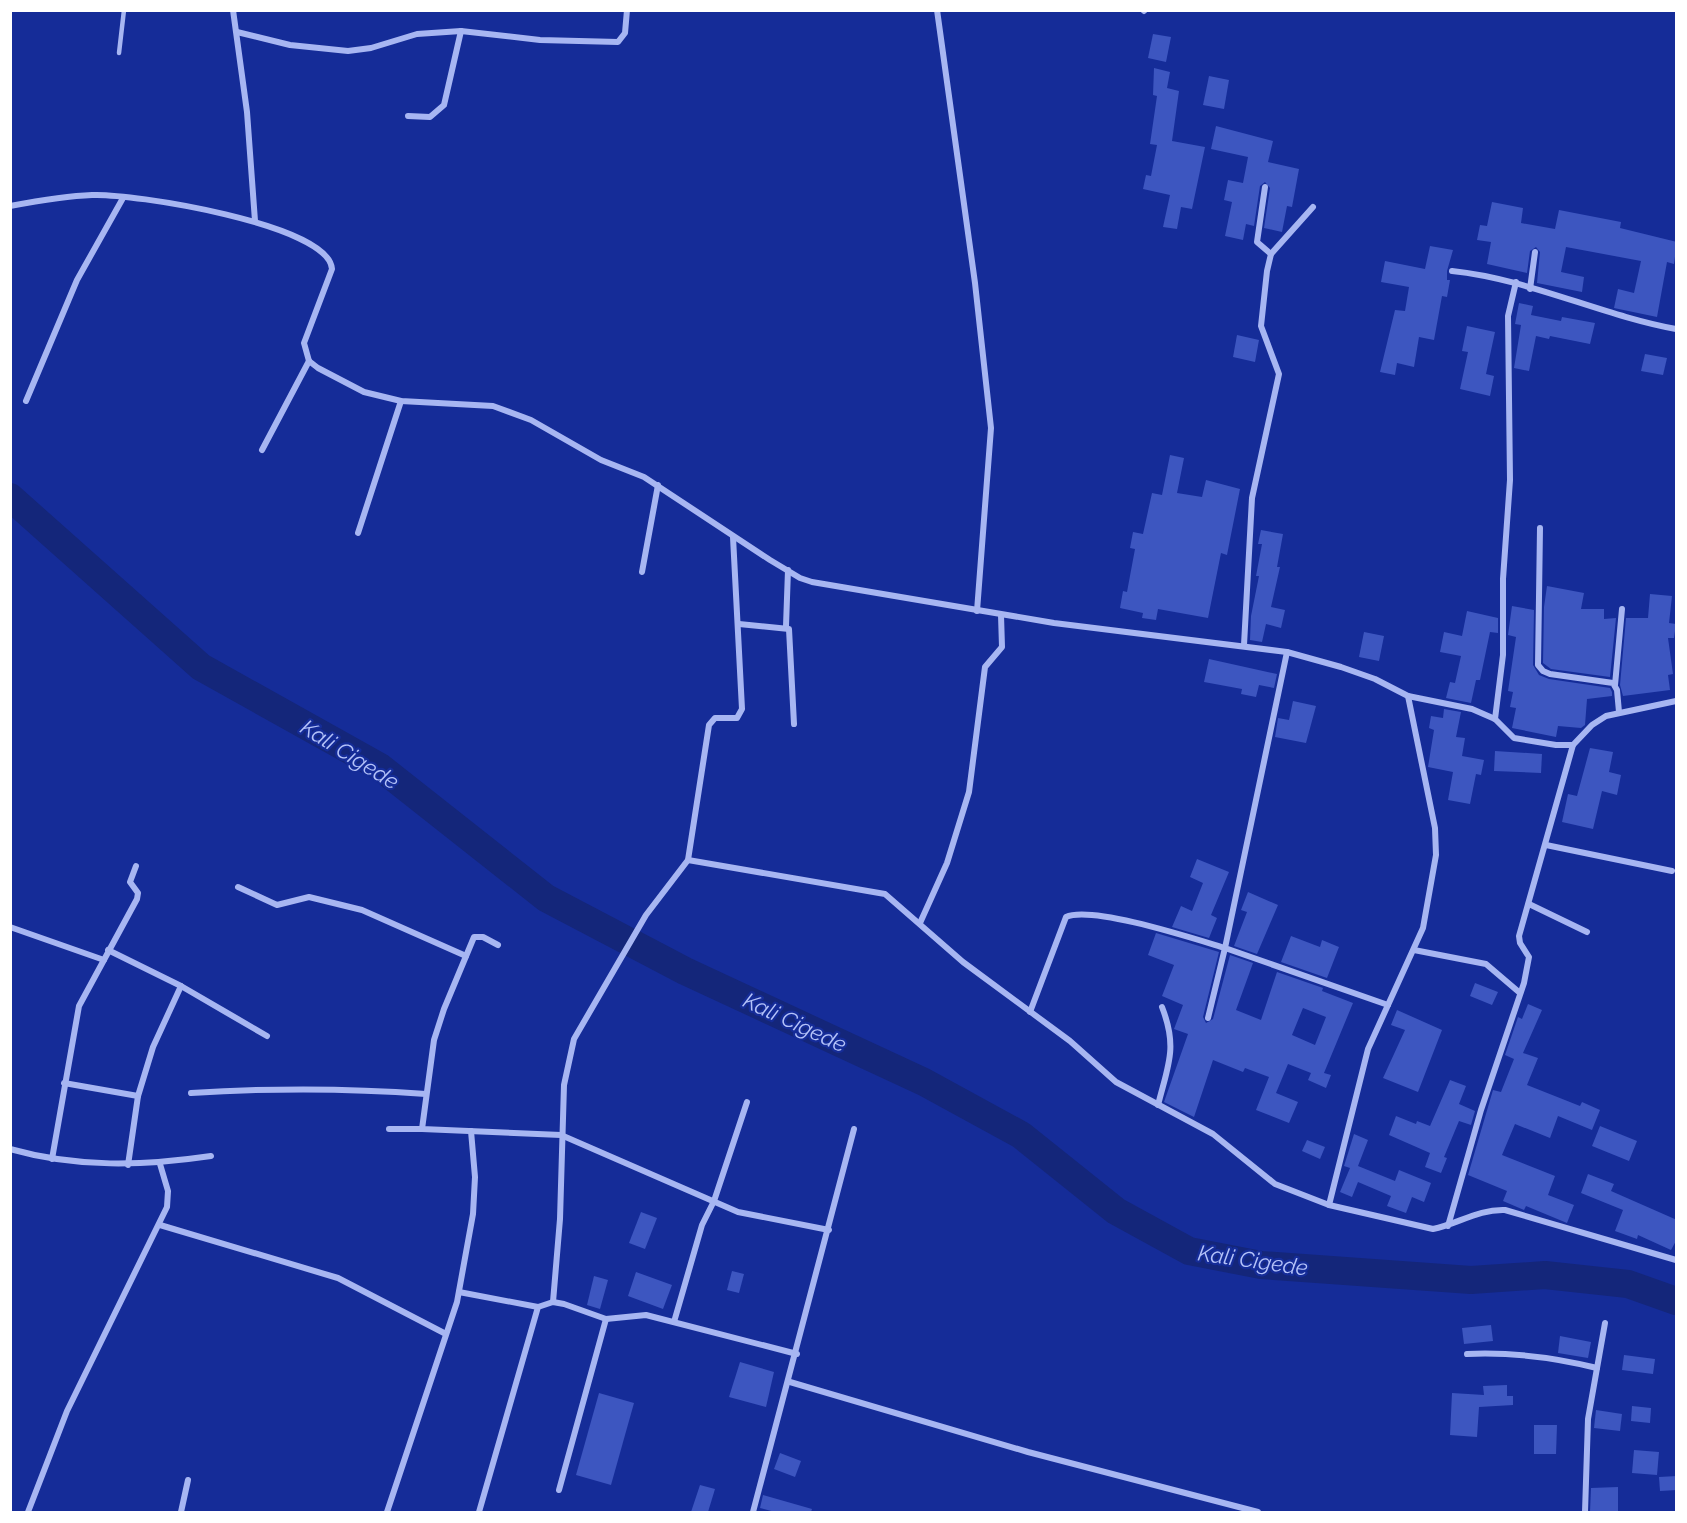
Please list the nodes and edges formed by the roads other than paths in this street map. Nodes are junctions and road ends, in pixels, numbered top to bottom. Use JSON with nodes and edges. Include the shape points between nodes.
{"nodes":[{"id":1,"x":124,"y":10,"type":"edge"},
{"id":2,"x":233,"y":10,"type":"edge"},
{"id":3,"x":627,"y":10,"type":"edge"},
{"id":4,"x":937,"y":10,"type":"edge"},
{"id":5,"x":461,"y":31,"type":"junction"},
{"id":6,"x":237,"y":32,"type":"junction"},
{"id":7,"x":119,"y":53,"type":"dead end"},
{"id":8,"x":408,"y":116,"type":"dead end"},
{"id":9,"x":1265,"y":187,"type":"dead end"},
{"id":10,"x":123,"y":198,"type":"junction"},
{"id":11,"x":10,"y":206,"type":"edge"},
{"id":12,"x":1313,"y":207,"type":"dead end"},
{"id":13,"x":255,"y":221,"type":"junction"},
{"id":14,"x":1536,"y":252,"type":"dead end"},
{"id":15,"x":1271,"y":254,"type":"junction"},
{"id":16,"x":1452,"y":271,"type":"dead end"},
{"id":17,"x":1516,"y":282,"type":"junction"},
{"id":18,"x":1530,"y":289,"type":"junction"},
{"id":19,"x":1677,"y":329,"type":"edge"},
{"id":20,"x":309,"y":361,"type":"junction"},
{"id":21,"x":26,"y":401,"type":"dead end"},
{"id":22,"x":401,"y":401,"type":"junction"},
{"id":23,"x":262,"y":450,"type":"dead end"},
{"id":24,"x":658,"y":485,"type":"junction"},
{"id":25,"x":1540,"y":528,"type":"dead end"},
{"id":26,"x":358,"y":532,"type":"dead end"},
{"id":27,"x":733,"y":537,"type":"junction"},
{"id":28,"x":788,"y":570,"type":"junction"},
{"id":29,"x":642,"y":572,"type":"dead end"},
{"id":30,"x":1622,"y":609,"type":"dead end"},
{"id":31,"x":977,"y":611,"type":"junction"},
{"id":32,"x":1001,"y":615,"type":"junction"},
{"id":33,"x":739,"y":624,"type":"junction"},
{"id":34,"x":786,"y":626,"type":"junction"},
{"id":35,"x":1244,"y":645,"type":"junction"},
{"id":36,"x":1287,"y":652,"type":"junction"},
{"id":37,"x":1615,"y":686,"type":"junction"},
{"id":38,"x":1408,"y":696,"type":"junction"},
{"id":39,"x":1677,"y":700,"type":"edge"},
{"id":40,"x":1619,"y":712,"type":"junction"},
{"id":41,"x":1495,"y":719,"type":"junction"},
{"id":42,"x":794,"y":724,"type":"dead end"},
{"id":43,"x":1573,"y":745,"type":"junction"},
{"id":44,"x":1546,"y":844,"type":"junction"},
{"id":45,"x":688,"y":860,"type":"junction"},
{"id":46,"x":136,"y":866,"type":"dead end"},
{"id":47,"x":1672,"y":871,"type":"dead end"},
{"id":48,"x":238,"y":887,"type":"dead end"},
{"id":49,"x":1528,"y":904,"type":"junction"},
{"id":50,"x":920,"y":923,"type":"junction"},
{"id":51,"x":10,"y":927,"type":"edge"},
{"id":52,"x":1587,"y":932,"type":"dead end"},
{"id":53,"x":498,"y":945,"type":"dead end"},
{"id":54,"x":1225,"y":948,"type":"junction"},
{"id":55,"x":108,"y":950,"type":"junction"},
{"id":56,"x":1414,"y":950,"type":"junction"},
{"id":57,"x":466,"y":956,"type":"junction"},
{"id":58,"x":104,"y":960,"type":"junction"},
{"id":59,"x":181,"y":986,"type":"junction"},
{"id":60,"x":1520,"y":993,"type":"junction"},
{"id":61,"x":1388,"y":1005,"type":"junction"},
{"id":62,"x":1162,"y":1007,"type":"dead end"},
{"id":63,"x":1030,"y":1012,"type":"junction"},
{"id":64,"x":1208,"y":1018,"type":"dead end"},
{"id":65,"x":267,"y":1036,"type":"dead end"},
{"id":66,"x":64,"y":1083,"type":"junction"},
{"id":67,"x":190,"y":1093,"type":"dead end"},
{"id":68,"x":426,"y":1094,"type":"junction"},
{"id":69,"x":138,"y":1096,"type":"junction"},
{"id":70,"x":747,"y":1102,"type":"dead end"},
{"id":71,"x":1158,"y":1105,"type":"junction"},
{"id":72,"x":422,"y":1129,"type":"junction"},
{"id":73,"x":854,"y":1129,"type":"dead end"},
{"id":74,"x":389,"y":1130,"type":"dead end"},
{"id":75,"x":471,"y":1131,"type":"junction"},
{"id":76,"x":561,"y":1135,"type":"junction"},
{"id":77,"x":10,"y":1149,"type":"edge"},
{"id":78,"x":211,"y":1156,"type":"dead end"},
{"id":79,"x":52,"y":1159,"type":"junction"},
{"id":80,"x":160,"y":1164,"type":"junction"},
{"id":81,"x":128,"y":1165,"type":"junction"},
{"id":82,"x":714,"y":1201,"type":"junction"},
{"id":83,"x":1329,"y":1205,"type":"junction"},
{"id":84,"x":160,"y":1225,"type":"junction"},
{"id":85,"x":1448,"y":1226,"type":"junction"},
{"id":86,"x":828,"y":1230,"type":"junction"},
{"id":87,"x":1677,"y":1260,"type":"edge"},
{"id":88,"x":459,"y":1292,"type":"junction"},
{"id":89,"x":553,"y":1302,"type":"junction"},
{"id":90,"x":538,"y":1307,"type":"junction"},
{"id":91,"x":606,"y":1319,"type":"junction"},
{"id":92,"x":674,"y":1322,"type":"junction"},
{"id":93,"x":1605,"y":1323,"type":"dead end"},
{"id":94,"x":444,"y":1333,"type":"junction"},
{"id":95,"x":797,"y":1354,"type":"junction"},
{"id":96,"x":1467,"y":1354,"type":"dead end"},
{"id":97,"x":1597,"y":1368,"type":"junction"},
{"id":98,"x":789,"y":1382,"type":"junction"},
{"id":99,"x":188,"y":1480,"type":"dead end"},
{"id":100,"x":559,"y":1490,"type":"dead end"},
{"id":101,"x":28,"y":1512,"type":"edge"},
{"id":102,"x":181,"y":1512,"type":"edge"},
{"id":103,"x":387,"y":1512,"type":"edge"},
{"id":104,"x":479,"y":1512,"type":"edge"},
{"id":105,"x":753,"y":1512,"type":"edge"},
{"id":106,"x":1258,"y":1512,"type":"edge"},
{"id":107,"x":1585,"y":1512,"type":"edge"}],
"edges":[{"from":1,"to":7,"type":"lane"},
{"from":2,"to":6,"type":"street"},
{"from":3,"to":5,"type":"street","via":[[625,33],[618,42],[540,40]]},
{"from":4,"to":31,"type":"street","via":[[991,428]]},
{"from":5,"to":6,"type":"street","via":[[417,34],[348,51],[290,45]]},
{"from":5,"to":8,"type":"street","via":[[444,105],[430,117]]},
{"from":6,"to":13,"type":"street"},
{"from":9,"to":15,"type":"street","via":[[1257,242]]},
{"from":10,"to":11,"type":"street","via":[[94,195]]},
{"from":10,"to":13,"type":"street","via":[[177,204]]},
{"from":10,"to":21,"type":"street","via":[[77,280]]},
{"from":12,"to":15,"type":"street"},
{"from":13,"to":20,"type":"street","via":[[318,249],[331,262],[332,269],[306,334]]},
{"from":14,"to":18,"type":"street"},
{"from":15,"to":35,"type":"street","via":[[1261,326],[1279,374],[1252,498]]},
{"from":16,"to":17,"type":"street","via":[[1489,274]]},
{"from":17,"to":18,"type":"street"},
{"from":17,"to":41,"type":"street","via":[[1508,316],[1510,480],[1503,579],[1503,655]]},
{"from":18,"to":19,"type":"street","via":[[1609,314]]},
{"from":20,"to":22,"type":"street","via":[[364,392]]},
{"from":20,"to":23,"type":"street"},
{"from":22,"to":24,"type":"street","via":[[467,403],[511,411],[601,460]]},
{"from":22,"to":26,"type":"street"},
{"from":24,"to":27,"type":"street"},
{"from":24,"to":29,"type":"street"},
{"from":25,"to":37,"type":"street","via":[[1538,665],[1550,674],[1608,681]]},
{"from":27,"to":28,"type":"street"},
{"from":27,"to":33,"type":"street"},
{"from":28,"to":31,"type":"street","via":[[812,582]]},
{"from":28,"to":34,"type":"street"},
{"from":30,"to":37,"type":"street"},
{"from":31,"to":32,"type":"street"},
{"from":32,"to":35,"type":"street"},
{"from":32,"to":50,"type":"street","via":[[1002,647],[985,667],[969,792],[947,863]]},
{"from":33,"to":34,"type":"street"},
{"from":33,"to":45,"type":"street","via":[[742,709],[737,718],[716,718],[709,725]]},
{"from":34,"to":42,"type":"street","via":[[790,633]]},
{"from":35,"to":36,"type":"street"},
{"from":36,"to":38,"type":"street","via":[[1375,679]]},
{"from":36,"to":54,"type":"street"},
{"from":37,"to":40,"type":"street"},
{"from":38,"to":41,"type":"street","via":[[1472,709]]},
{"from":38,"to":56,"type":"street","via":[[1437,845],[1423,928]]},
{"from":39,"to":40,"type":"street"},
{"from":40,"to":43,"type":"street","via":[[1592,725]]},
{"from":41,"to":43,"type":"street","via":[[1514,738]]},
{"from":43,"to":44,"type":"street"},
{"from":44,"to":47,"type":"street"},
{"from":44,"to":49,"type":"street"},
{"from":45,"to":50,"type":"street","via":[[877,891]]},
{"from":45,"to":76,"type":"street","via":[[646,915],[574,1039],[564,1085]]},
{"from":46,"to":55,"type":"street","via":[[130,882],[137,898]]},
{"from":48,"to":57,"type":"street","via":[[277,905],[309,897],[362,910]]},
{"from":49,"to":52,"type":"street"},
{"from":49,"to":60,"type":"street","via":[[1518,939],[1529,957]]},
{"from":50,"to":63,"type":"street","via":[[963,962]]},
{"from":51,"to":58,"type":"street"},
{"from":53,"to":57,"type":"street","via":[[477,936]]},
{"from":54,"to":61,"type":"street"},
{"from":54,"to":63,"type":"street","via":[[1137,922],[1070,915]]},
{"from":54,"to":64,"type":"street"},
{"from":55,"to":58,"type":"street"},
{"from":55,"to":59,"type":"street"},
{"from":56,"to":60,"type":"street","via":[[1486,964]]},
{"from":56,"to":61,"type":"street"},
{"from":57,"to":68,"type":"street","via":[[434,1040]]},
{"from":58,"to":66,"type":"street","via":[[79,1006]]},
{"from":59,"to":65,"type":"street"},
{"from":59,"to":69,"type":"street","via":[[153,1047]]},
{"from":60,"to":85,"type":"street"},
{"from":61,"to":83,"type":"street","via":[[1368,1049]]},
{"from":62,"to":71,"type":"street","via":[[1172,1048]]},
{"from":63,"to":71,"type":"street","via":[[1116,1082]]},
{"from":66,"to":69,"type":"street"},
{"from":66,"to":79,"type":"street"},
{"from":67,"to":68,"type":"street","via":[[274,1088]]},
{"from":68,"to":72,"type":"street"},
{"from":69,"to":81,"type":"street"},
{"from":70,"to":82,"type":"street"},
{"from":71,"to":83,"type":"street","via":[[1213,1134],[1275,1184]]},
{"from":72,"to":74,"type":"street"},
{"from":72,"to":75,"type":"street"},
{"from":73,"to":86,"type":"street"},
{"from":75,"to":76,"type":"street"},
{"from":75,"to":88,"type":"street","via":[[476,1177]]},
{"from":76,"to":82,"type":"street"},
{"from":76,"to":89,"type":"street","via":[[560,1219]]},
{"from":77,"to":79,"type":"street"},
{"from":78,"to":80,"type":"street"},
{"from":79,"to":81,"type":"street"},
{"from":80,"to":81,"type":"street"},
{"from":80,"to":84,"type":"street","via":[[168,1199]]},
{"from":82,"to":86,"type":"street","via":[[748,1215]]},
{"from":82,"to":92,"type":"street","via":[[700,1232]]},
{"from":83,"to":85,"type":"street","via":[[1419,1226]]},
{"from":84,"to":94,"type":"street","via":[[338,1278]]},
{"from":84,"to":101,"type":"street","via":[[67,1411]]},
{"from":85,"to":87,"type":"street","via":[[1478,1213],[1505,1210]]},
{"from":86,"to":95,"type":"street"},
{"from":88,"to":90,"type":"street"},
{"from":88,"to":94,"type":"street"},
{"from":89,"to":90,"type":"street"},
{"from":89,"to":91,"type":"street"},
{"from":90,"to":104,"type":"street"},
{"from":91,"to":92,"type":"street","via":[[639,1315]]},
{"from":91,"to":100,"type":"street"},
{"from":92,"to":95,"type":"street"},
{"from":93,"to":97,"type":"street"},
{"from":94,"to":103,"type":"street"},
{"from":95,"to":98,"type":"street"},
{"from":96,"to":97,"type":"street","via":[[1506,1352]]},
{"from":97,"to":107,"type":"street","via":[[1586,1451]]},
{"from":98,"to":105,"type":"street"},
{"from":98,"to":106,"type":"street","via":[[1039,1455]]},
{"from":99,"to":102,"type":"street"}]}
